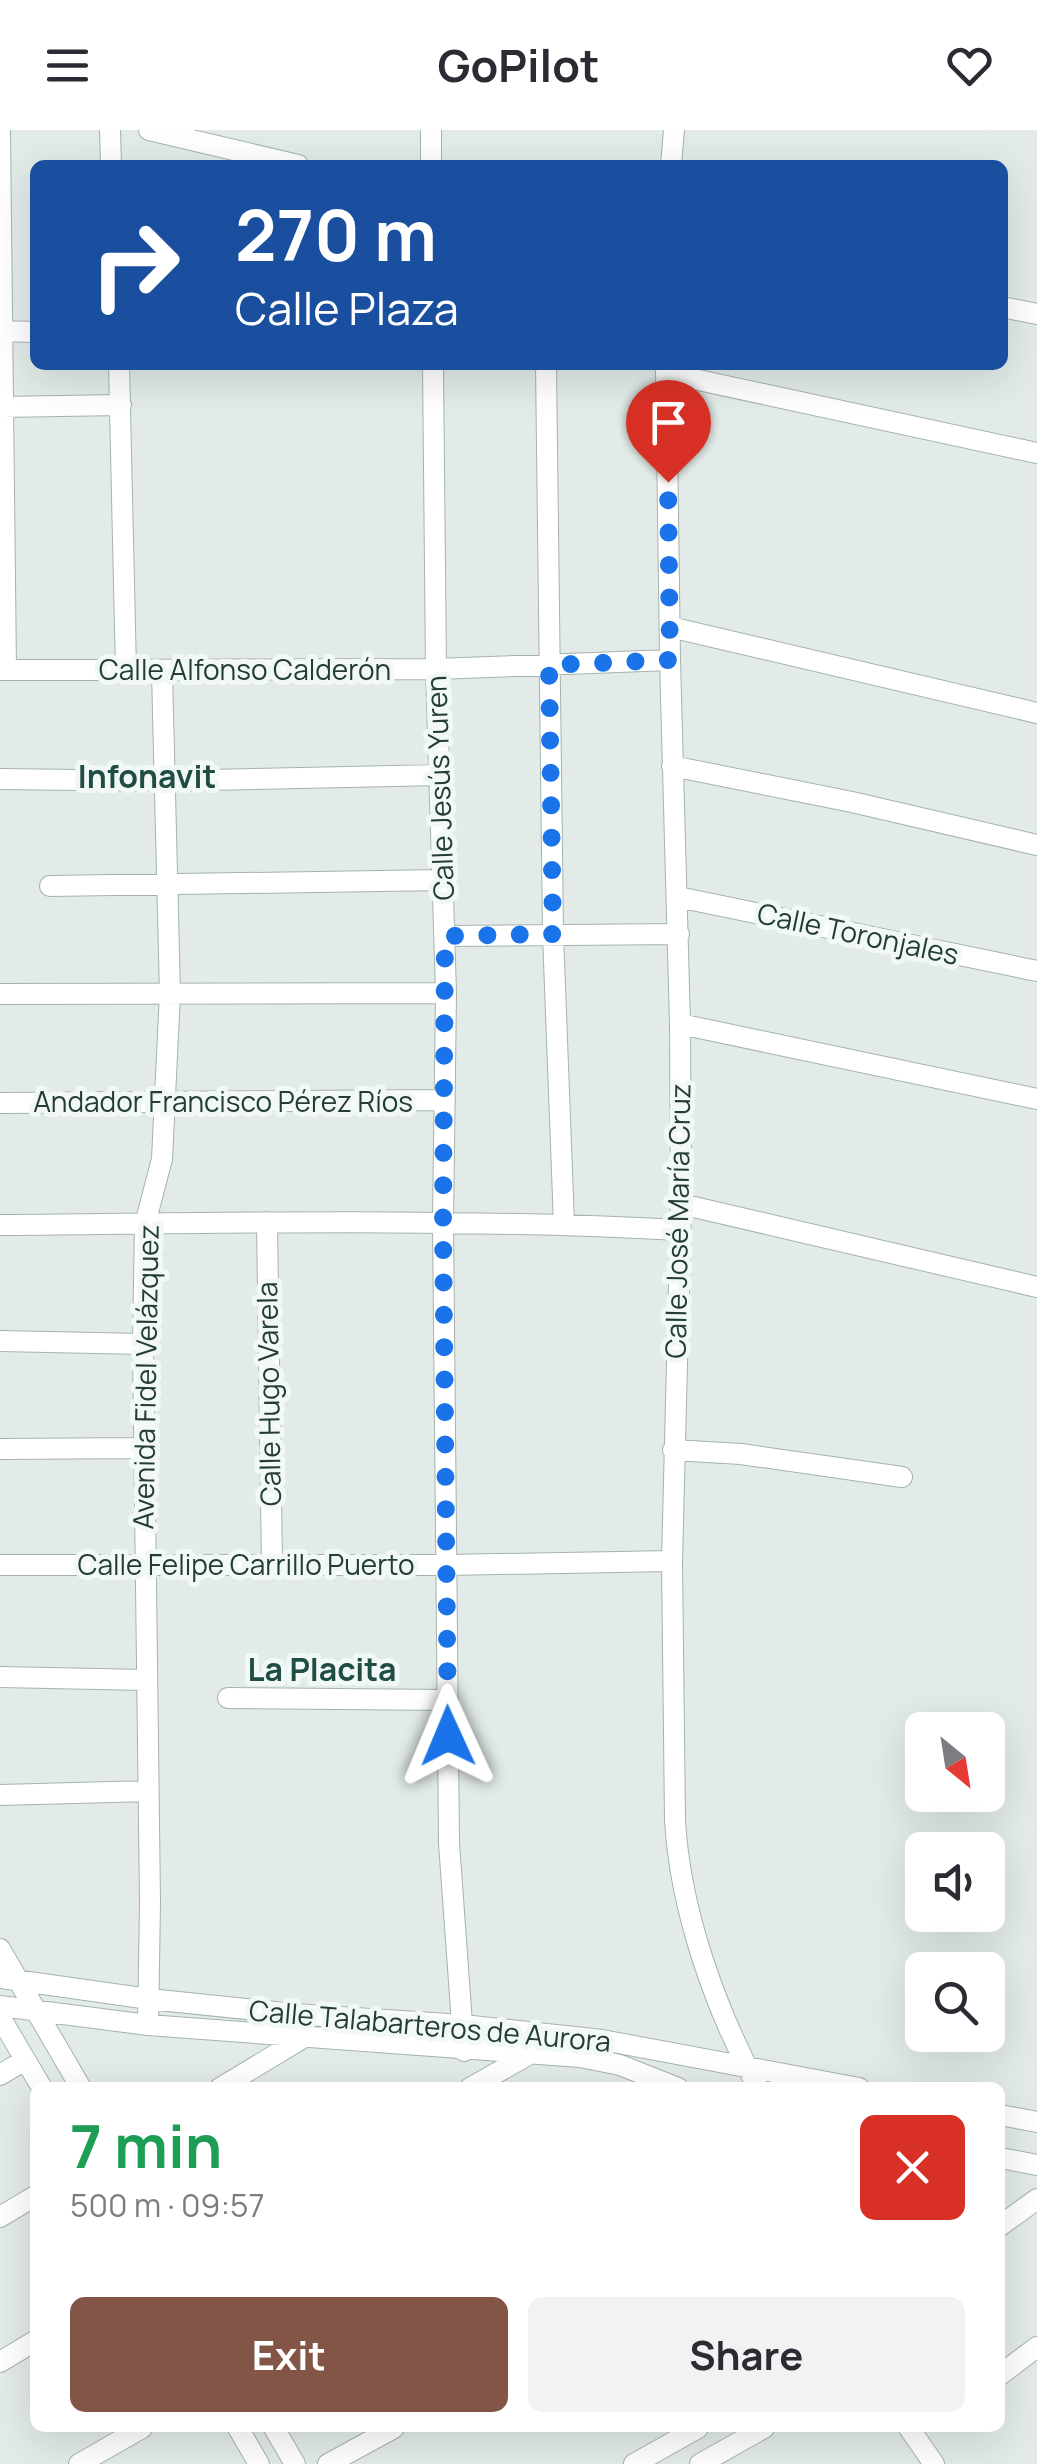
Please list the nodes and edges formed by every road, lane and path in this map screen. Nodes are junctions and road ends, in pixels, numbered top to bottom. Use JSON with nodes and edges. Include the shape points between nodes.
{"nodes":[{"id":1,"x":110,"y":130,"type":"edge"},
{"id":2,"x":149,"y":130,"type":"edge"},
{"id":3,"x":430,"y":130,"type":"edge"},
{"id":4,"x":674,"y":130,"type":"edge"},
{"id":5,"x":0,"y":132,"type":"edge"},
{"id":6,"x":111,"y":160,"type":"edge"},
{"id":7,"x":277,"y":160,"type":"edge"},
{"id":8,"x":431,"y":160,"type":"edge"},
{"id":9,"x":671,"y":160,"type":"edge"},
{"id":10,"x":1008,"y":308,"type":"edge"},
{"id":11,"x":1037,"y":314,"type":"edge"},
{"id":12,"x":2,"y":331,"type":"edge"},
{"id":13,"x":30,"y":332,"type":"edge"},
{"id":14,"x":119,"y":370,"type":"edge"},
{"id":15,"x":433,"y":370,"type":"edge"},
{"id":16,"x":546,"y":370,"type":"edge"},
{"id":17,"x":666,"y":370,"type":"edge"},
{"id":18,"x":670,"y":370,"type":"edge"},
{"id":19,"x":121,"y":406,"type":"junction"},
{"id":20,"x":2,"y":407,"type":"edge"},
{"id":21,"x":1037,"y":453,"type":"edge"},
{"id":22,"x":670,"y":626,"type":"junction"},
{"id":23,"x":670,"y":660,"type":"junction"},
{"id":24,"x":549,"y":665,"type":"junction"},
{"id":25,"x":436,"y":668,"type":"junction"},
{"id":26,"x":3,"y":670,"type":"edge"},
{"id":27,"x":126,"y":671,"type":"junction"},
{"id":28,"x":162,"y":672,"type":"junction"},
{"id":29,"x":1037,"y":713,"type":"edge"},
{"id":30,"x":672,"y":766,"type":"junction"},
{"id":31,"x":440,"y":775,"type":"junction"},
{"id":32,"x":0,"y":779,"type":"edge"},
{"id":33,"x":162,"y":781,"type":"junction"},
{"id":34,"x":1037,"y":844,"type":"edge"},
{"id":35,"x":444,"y":880,"type":"junction"},
{"id":36,"x":168,"y":883,"type":"junction"},
{"id":37,"x":50,"y":886,"type":"dead end"},
{"id":38,"x":678,"y":898,"type":"junction"},
{"id":39,"x":553,"y":934,"type":"junction"},
{"id":40,"x":679,"y":934,"type":"junction"},
{"id":41,"x":445,"y":936,"type":"junction"},
{"id":42,"x":1037,"y":972,"type":"edge"},
{"id":43,"x":170,"y":993,"type":"junction"},
{"id":44,"x":446,"y":993,"type":"junction"},
{"id":45,"x":0,"y":994,"type":"edge"},
{"id":46,"x":680,"y":1024,"type":"junction"},
{"id":47,"x":1037,"y":1099,"type":"edge"},
{"id":48,"x":163,"y":1100,"type":"junction"},
{"id":49,"x":445,"y":1100,"type":"junction"},
{"id":50,"x":0,"y":1103,"type":"edge"},
{"id":51,"x":681,"y":1204,"type":"junction"},
{"id":52,"x":267,"y":1222,"type":"junction"},
{"id":53,"x":443,"y":1223,"type":"junction"},
{"id":54,"x":145,"y":1224,"type":"junction"},
{"id":55,"x":564,"y":1224,"type":"junction"},
{"id":56,"x":0,"y":1225,"type":"edge"},
{"id":57,"x":679,"y":1230,"type":"junction"},
{"id":58,"x":1037,"y":1287,"type":"edge"},
{"id":59,"x":0,"y":1340,"type":"edge"},
{"id":60,"x":143,"y":1344,"type":"junction"},
{"id":61,"x":143,"y":1448,"type":"junction"},
{"id":62,"x":0,"y":1450,"type":"edge"},
{"id":63,"x":673,"y":1450,"type":"junction"},
{"id":64,"x":902,"y":1477,"type":"dead end"},
{"id":65,"x":672,"y":1562,"type":"junction"},
{"id":66,"x":0,"y":1565,"type":"edge"},
{"id":67,"x":145,"y":1565,"type":"junction"},
{"id":68,"x":272,"y":1566,"type":"junction"},
{"id":69,"x":446,"y":1566,"type":"junction"},
{"id":70,"x":0,"y":1677,"type":"edge"},
{"id":71,"x":146,"y":1680,"type":"junction"},
{"id":72,"x":228,"y":1698,"type":"dead end"},
{"id":73,"x":448,"y":1700,"type":"junction"},
{"id":74,"x":148,"y":1791,"type":"junction"},
{"id":75,"x":0,"y":1795,"type":"edge"},
{"id":76,"x":0,"y":1949,"type":"edge"},
{"id":77,"x":8,"y":1978,"type":"edge"},
{"id":78,"x":149,"y":1999,"type":"junction"},
{"id":79,"x":0,"y":2006,"type":"edge"},
{"id":80,"x":36,"y":2009,"type":"junction"},
{"id":81,"x":0,"y":2017,"type":"edge"},
{"id":82,"x":148,"y":2025,"type":"junction"},
{"id":83,"x":463,"y":2025,"type":"junction"},
{"id":84,"x":303,"y":2038,"type":"junction"},
{"id":85,"x":464,"y":2051,"type":"junction"},
{"id":86,"x":528,"y":2054,"type":"junction"},
{"id":87,"x":26,"y":2060,"type":"junction"},
{"id":88,"x":746,"y":2066,"type":"junction"},
{"id":89,"x":0,"y":2075,"type":"edge"},
{"id":90,"x":39,"y":2082,"type":"edge"},
{"id":91,"x":79,"y":2082,"type":"edge"},
{"id":92,"x":230,"y":2082,"type":"edge"},
{"id":93,"x":480,"y":2082,"type":"edge"},
{"id":94,"x":663,"y":2082,"type":"edge"},
{"id":95,"x":755,"y":2082,"type":"edge"},
{"id":96,"x":828,"y":2082,"type":"edge"},
{"id":97,"x":1005,"y":2116,"type":"edge"},
{"id":98,"x":1037,"y":2122,"type":"edge"},
{"id":99,"x":1005,"y":2159,"type":"edge"},
{"id":100,"x":1037,"y":2166,"type":"edge"},
{"id":101,"x":30,"y":2199,"type":"edge"},
{"id":102,"x":1037,"y":2199,"type":"edge"},
{"id":103,"x":0,"y":2217,"type":"edge"},
{"id":104,"x":1005,"y":2222,"type":"edge"},
{"id":105,"x":30,"y":2345,"type":"edge"},
{"id":106,"x":1037,"y":2348,"type":"edge"},
{"id":107,"x":0,"y":2362,"type":"edge"},
{"id":108,"x":1005,"y":2371,"type":"edge"},
{"id":109,"x":135,"y":2432,"type":"edge"},
{"id":110,"x":240,"y":2432,"type":"edge"},
{"id":111,"x":276,"y":2432,"type":"edge"},
{"id":112,"x":387,"y":2432,"type":"edge"},
{"id":113,"x":690,"y":2432,"type":"edge"},
{"id":114,"x":694,"y":2432,"type":"edge"},
{"id":115,"x":757,"y":2432,"type":"edge"},
{"id":116,"x":919,"y":2432,"type":"edge"},
{"id":117,"x":703,"y":2463,"type":"edge"},
{"id":118,"x":79,"y":2464,"type":"edge"},
{"id":119,"x":259,"y":2464,"type":"edge"},
{"id":120,"x":295,"y":2464,"type":"edge"},
{"id":121,"x":328,"y":2464,"type":"edge"},
{"id":122,"x":634,"y":2464,"type":"edge"},
{"id":123,"x":934,"y":2464,"type":"edge"}],
"edges":[{"from":1,"to":6,"type":"street"},
{"from":2,"to":7,"type":"street"},
{"from":3,"to":8,"type":"street"},
{"from":4,"to":9,"type":"street"},
{"from":5,"to":12,"type":"street"},
{"from":10,"to":11,"type":"street"},
{"from":12,"to":13,"type":"street"},
{"from":12,"to":20,"type":"street"},
{"from":14,"to":19,"type":"street"},
{"from":15,"to":25,"type":"street","name":"Calle Jesús Yuren"},
{"from":16,"to":24,"type":"street"},
{"from":17,"to":22,"type":"street","name":"Calle José María Cruz"},
{"from":18,"to":21,"type":"street"},
{"from":19,"to":20,"type":"street"},
{"from":19,"to":27,"type":"street"},
{"from":20,"to":26,"type":"street"},
{"from":22,"to":23,"type":"street","name":"Calle José María Cruz"},
{"from":22,"to":29,"type":"street"},
{"from":23,"to":24,"type":"street","name":"Calle Alfonso Calderón"},
{"from":23,"to":30,"type":"street","name":"Calle José María Cruz"},
{"from":24,"to":25,"type":"street","name":"Calle Alfonso Calderón"},
{"from":24,"to":39,"type":"street"},
{"from":25,"to":28,"type":"street","name":"Calle Alfonso Calderón"},
{"from":25,"to":31,"type":"street","name":"Calle Jesús Yuren"},
{"from":26,"to":27,"type":"street","name":"Calle Alfonso Calderón"},
{"from":27,"to":28,"type":"street","name":"Calle Alfonso Calderón"},
{"from":28,"to":33,"type":"street","name":"Avenida Fidel Velázquez"},
{"from":30,"to":34,"type":"street"},
{"from":30,"to":38,"type":"street","name":"Calle José María Cruz"},
{"from":31,"to":33,"type":"street"},
{"from":31,"to":35,"type":"street","name":"Calle Jesús Yuren"},
{"from":32,"to":33,"type":"street"},
{"from":33,"to":36,"type":"street","name":"Avenida Fidel Velázquez"},
{"from":35,"to":36,"type":"street"},
{"from":35,"to":41,"type":"street","name":"Calle Jesús Yuren"},
{"from":36,"to":37,"type":"street"},
{"from":36,"to":43,"type":"street","name":"Avenida Fidel Velázquez"},
{"from":38,"to":40,"type":"street","name":"Calle José María Cruz"},
{"from":38,"to":42,"type":"street","name":"Calle Toronjales"},
{"from":39,"to":40,"type":"street"},
{"from":39,"to":41,"type":"street"},
{"from":39,"to":55,"type":"street"},
{"from":40,"to":46,"type":"street","name":"Calle José María Cruz"},
{"from":41,"to":44,"type":"street","name":"Calle Jesús Yuren"},
{"from":43,"to":44,"type":"street"},
{"from":43,"to":45,"type":"street"},
{"from":43,"to":48,"type":"street","name":"Avenida Fidel Velázquez"},
{"from":44,"to":49,"type":"street","name":"Calle Jesús Yuren"},
{"from":46,"to":47,"type":"street"},
{"from":46,"to":51,"type":"street","name":"Calle José María Cruz"},
{"from":48,"to":49,"type":"street","name":"Andador Francisco Pérez Ríos"},
{"from":48,"to":50,"type":"street","name":"Andador Francisco Pérez Ríos"},
{"from":48,"to":54,"type":"street","name":"Avenida Fidel Velázquez","via":[[162,1159]]},
{"from":49,"to":53,"type":"street","name":"Calle Jesús Yuren"},
{"from":51,"to":57,"type":"street","name":"Calle José María Cruz"},
{"from":51,"to":58,"type":"street"},
{"from":52,"to":53,"type":"street"},
{"from":52,"to":54,"type":"street"},
{"from":52,"to":68,"type":"street","name":"Calle Hugo Varela"},
{"from":53,"to":55,"type":"street"},
{"from":53,"to":69,"type":"street","name":"Calle Jesús Yuren"},
{"from":54,"to":56,"type":"street"},
{"from":54,"to":60,"type":"street","name":"Avenida Fidel Velázquez"},
{"from":55,"to":57,"type":"street"},
{"from":57,"to":63,"type":"street","name":"Calle José María Cruz"},
{"from":59,"to":60,"type":"street"},
{"from":60,"to":61,"type":"street","name":"Avenida Fidel Velázquez"},
{"from":61,"to":62,"type":"street"},
{"from":61,"to":67,"type":"street","name":"Avenida Fidel Velázquez"},
{"from":63,"to":64,"type":"street"},
{"from":63,"to":65,"type":"street","name":"Calle José María Cruz"},
{"from":65,"to":69,"type":"street","name":"Calle Felipe Carrillo Puerto"},
{"from":65,"to":88,"type":"street","name":"Calle José María Cruz","via":[[677,1853],[700,1947]]},
{"from":66,"to":67,"type":"street","name":"Calle Felipe Carrillo Puerto"},
{"from":67,"to":68,"type":"street","name":"Calle Felipe Carrillo Puerto"},
{"from":67,"to":71,"type":"street","name":"Avenida Fidel Velázquez"},
{"from":68,"to":69,"type":"street","name":"Calle Felipe Carrillo Puerto"},
{"from":69,"to":73,"type":"street","name":"Calle Jesús Yuren"},
{"from":70,"to":71,"type":"street"},
{"from":71,"to":74,"type":"street","name":"Avenida Fidel Velázquez"},
{"from":72,"to":73,"type":"street"},
{"from":73,"to":83,"type":"street","name":"Calle Jesús Yuren","via":[[449,1843]]},
{"from":74,"to":75,"type":"street"},
{"from":74,"to":78,"type":"street","name":"Avenida Fidel Velázquez"},
{"from":76,"to":77,"type":"street"},
{"from":77,"to":78,"type":"street","name":"Calle Talabarteros de Aurora"},
{"from":77,"to":80,"type":"street"},
{"from":78,"to":82,"type":"street","name":"Avenida Fidel Velázquez"},
{"from":78,"to":83,"type":"street","name":"Calle Talabarteros de Aurora"},
{"from":79,"to":80,"type":"street","name":"Calle Talabarteros de Aurora"},
{"from":80,"to":82,"type":"street","name":"Calle Talabarteros de Aurora"},
{"from":80,"to":91,"type":"street"},
{"from":81,"to":87,"type":"street"},
{"from":82,"to":84,"type":"street","name":"Calle Talabarteros de Aurora"},
{"from":83,"to":85,"type":"street","name":"Calle Jesús Yuren"},
{"from":83,"to":88,"type":"street","name":"Calle Talabarteros de Aurora","via":[[602,2040]]},
{"from":84,"to":85,"type":"street","name":"Calle Talabarteros de Aurora"},
{"from":84,"to":92,"type":"street"},
{"from":85,"to":86,"type":"street","name":"Calle Talabarteros de Aurora"},
{"from":86,"to":93,"type":"street"},
{"from":86,"to":94,"type":"street","name":"Calle Talabarteros de Aurora","via":[[620,2065]]},
{"from":87,"to":89,"type":"street"},
{"from":87,"to":90,"type":"street"},
{"from":88,"to":95,"type":"street","name":"Calle José María Cruz"},
{"from":88,"to":96,"type":"street","name":"Calle Talabarteros de Aurora"},
{"from":97,"to":98,"type":"street"},
{"from":99,"to":100,"type":"street"},
{"from":101,"to":103,"type":"street"},
{"from":102,"to":104,"type":"street"},
{"from":105,"to":107,"type":"street"},
{"from":106,"to":108,"type":"street"},
{"from":109,"to":118,"type":"street"},
{"from":110,"to":119,"type":"street"},
{"from":111,"to":120,"type":"street"},
{"from":112,"to":121,"type":"street"},
{"from":113,"to":122,"type":"street"},
{"from":114,"to":117,"type":"street"},
{"from":115,"to":117,"type":"street"},
{"from":116,"to":123,"type":"street"}]}
